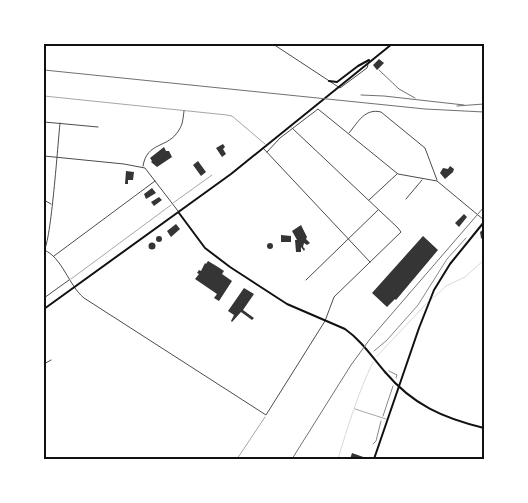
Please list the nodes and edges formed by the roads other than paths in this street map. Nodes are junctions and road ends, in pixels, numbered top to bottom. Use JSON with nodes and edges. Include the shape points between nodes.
{"nodes":[{"id":1,"x":273,"y":44,"type":"edge"},
{"id":2,"x":392,"y":44,"type":"edge"},
{"id":3,"x":373,"y":58,"type":"junction"},
{"id":4,"x":367,"y":63,"type":"junction"},
{"id":5,"x":329,"y":81,"type":"junction"},
{"id":6,"x":44,"y":96,"type":"edge"},
{"id":7,"x":184,"y":111,"type":"junction"},
{"id":8,"x":44,"y":122,"type":"edge"},
{"id":9,"x":60,"y":123,"type":"junction"},
{"id":10,"x":98,"y":127,"type":"dead end"},
{"id":11,"x":292,"y":128,"type":"junction"},
{"id":12,"x":348,"y":133,"type":"junction"},
{"id":13,"x":266,"y":145,"type":"junction"},
{"id":14,"x":263,"y":148,"type":"junction"},
{"id":15,"x":267,"y":152,"type":"junction"},
{"id":16,"x":44,"y":156,"type":"edge"},
{"id":17,"x":56,"y":158,"type":"junction"},
{"id":18,"x":143,"y":167,"type":"junction"},
{"id":19,"x":398,"y":174,"type":"junction"},
{"id":20,"x":212,"y":175,"type":"dead end"},
{"id":21,"x":423,"y":179,"type":"junction"},
{"id":22,"x":156,"y":181,"type":"junction"},
{"id":23,"x":437,"y":182,"type":"junction"},
{"id":24,"x":406,"y":199,"type":"dead end"},
{"id":25,"x":44,"y":200,"type":"edge"},
{"id":26,"x":369,"y":200,"type":"junction"},
{"id":27,"x":172,"y":204,"type":"junction"},
{"id":28,"x":51,"y":205,"type":"junction"},
{"id":29,"x":379,"y":210,"type":"junction"},
{"id":30,"x":179,"y":213,"type":"junction"},
{"id":31,"x":484,"y":221,"type":"edge"},
{"id":32,"x":348,"y":239,"type":"junction"},
{"id":33,"x":44,"y":250,"type":"edge"},
{"id":34,"x":53,"y":256,"type":"junction"},
{"id":35,"x":370,"y":262,"type":"junction"},
{"id":36,"x":70,"y":279,"type":"junction"},
{"id":37,"x":306,"y":280,"type":"dead end"},
{"id":38,"x":74,"y":287,"type":"junction"},
{"id":39,"x":44,"y":298,"type":"edge"},
{"id":40,"x":44,"y":310,"type":"edge"},
{"id":41,"x":325,"y":321,"type":"junction"},
{"id":42,"x":51,"y":360,"type":"dead end"},
{"id":43,"x":44,"y":364,"type":"edge"},
{"id":44,"x":398,"y":387,"type":"junction"},
{"id":45,"x":355,"y":409,"type":"dead end"},
{"id":46,"x":266,"y":415,"type":"junction"},
{"id":47,"x":388,"y":420,"type":"junction"},
{"id":48,"x":484,"y":428,"type":"edge"},
{"id":49,"x":237,"y":459,"type":"edge"},
{"id":50,"x":374,"y":459,"type":"edge"}],
"edges":[{"from":1,"to":5,"type":"street"},
{"from":2,"to":3,"type":"main road"},
{"from":3,"to":4,"type":"main road"},
{"from":3,"to":5,"type":"main road","via":[[336,82]]},
{"from":4,"to":5,"type":"street","via":[[367,68],[343,87],[338,88]]},
{"from":4,"to":13,"type":"main road"},
{"from":6,"to":7,"type":"lane"},
{"from":7,"to":13,"type":"lane","via":[[232,116]]},
{"from":7,"to":18,"type":"street","via":[[177,133],[151,149]]},
{"from":8,"to":9,"type":"street"},
{"from":9,"to":10,"type":"street"},
{"from":9,"to":17,"type":"street"},
{"from":11,"to":12,"type":"street","via":[[316,109]]},
{"from":11,"to":15,"type":"street"},
{"from":11,"to":26,"type":"street"},
{"from":12,"to":19,"type":"street"},
{"from":12,"to":23,"type":"street","via":[[366,112],[381,112],[425,148]]},
{"from":13,"to":14,"type":"main road"},
{"from":14,"to":15,"type":"street"},
{"from":14,"to":30,"type":"main road"},
{"from":15,"to":32,"type":"street"},
{"from":16,"to":17,"type":"street"},
{"from":17,"to":18,"type":"street"},
{"from":17,"to":28,"type":"street"},
{"from":18,"to":22,"type":"street"},
{"from":19,"to":21,"type":"street"},
{"from":19,"to":26,"type":"street"},
{"from":20,"to":27,"type":"lane"},
{"from":21,"to":23,"type":"street"},
{"from":21,"to":24,"type":"street"},
{"from":22,"to":27,"type":"street"},
{"from":22,"to":34,"type":"street"},
{"from":23,"to":31,"type":"street"},
{"from":25,"to":28,"type":"street"},
{"from":26,"to":29,"type":"street"},
{"from":27,"to":30,"type":"street"},
{"from":27,"to":36,"type":"lane"},
{"from":28,"to":33,"type":"street"},
{"from":29,"to":32,"type":"street"},
{"from":29,"to":35,"type":"street","via":[[401,231]]},
{"from":30,"to":38,"type":"main road"},
{"from":30,"to":41,"type":"main road","via":[[205,248],[216,257],[279,299]]},
{"from":31,"to":44,"type":"main road","via":[[434,290]]},
{"from":32,"to":35,"type":"street"},
{"from":32,"to":37,"type":"street"},
{"from":33,"to":34,"type":"street"},
{"from":34,"to":36,"type":"street"},
{"from":35,"to":41,"type":"street","via":[[337,294]]},
{"from":36,"to":38,"type":"street"},
{"from":36,"to":39,"type":"street"},
{"from":38,"to":40,"type":"main road"},
{"from":38,"to":46,"type":"street","via":[[78,294],[98,308]]},
{"from":41,"to":44,"type":"main road","via":[[355,336]]},
{"from":41,"to":46,"type":"street"},
{"from":42,"to":43,"type":"street"},
{"from":44,"to":47,"type":"main road"},
{"from":44,"to":48,"type":"main road","via":[[438,414]]},
{"from":45,"to":47,"type":"lane"},
{"from":46,"to":49,"type":"lane"},
{"from":47,"to":50,"type":"main road"}]}
